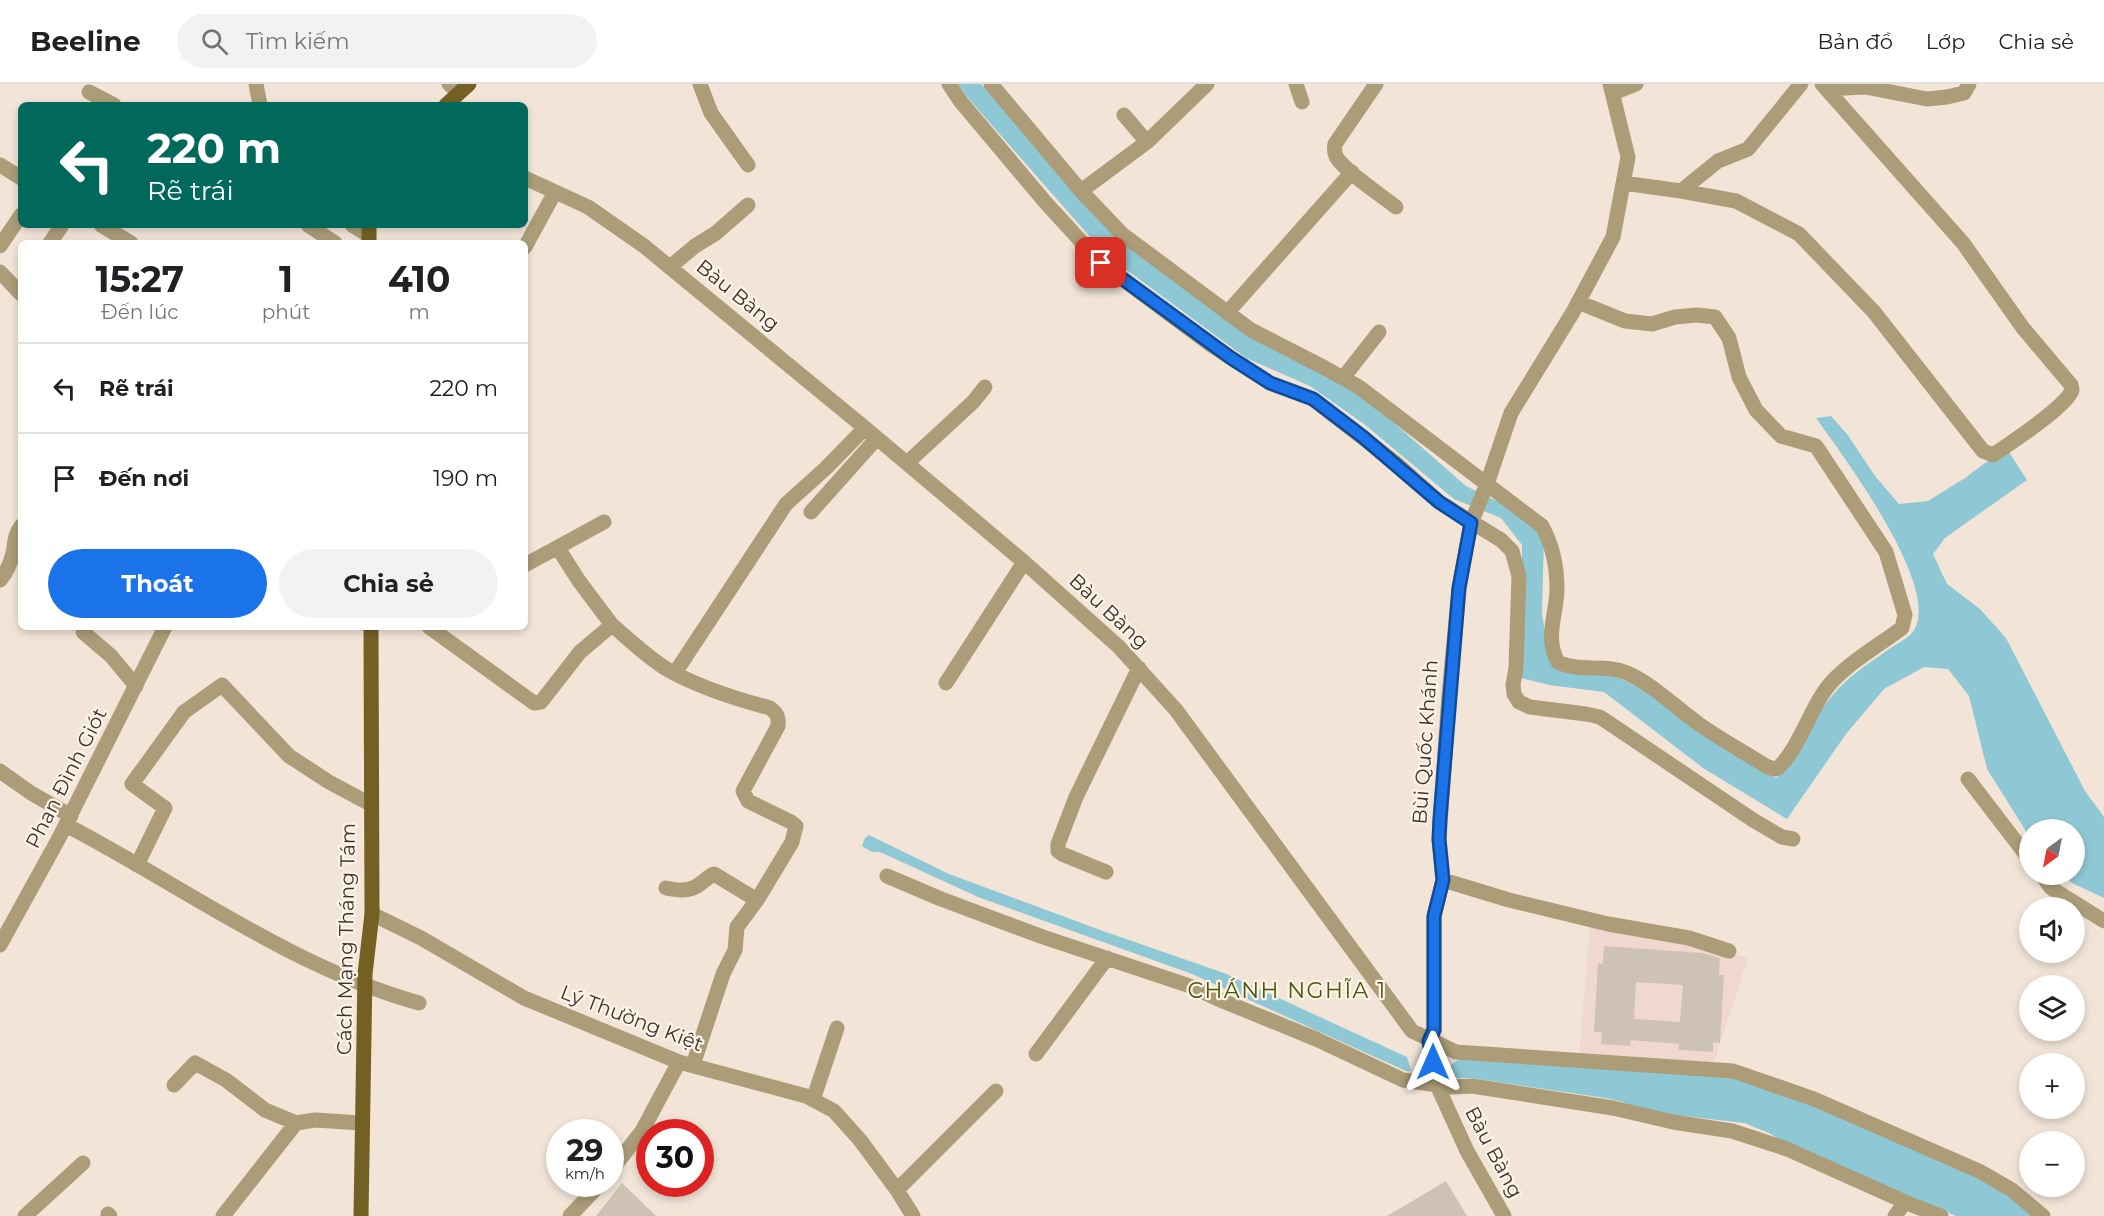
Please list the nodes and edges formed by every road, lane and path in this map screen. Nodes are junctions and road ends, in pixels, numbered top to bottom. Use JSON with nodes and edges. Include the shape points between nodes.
{"nodes":[{"id":1,"x":256,"y":84,"type":"edge"},
{"id":2,"x":700,"y":84,"type":"edge"},
{"id":3,"x":949,"y":84,"type":"edge"},
{"id":4,"x":991,"y":84,"type":"edge"},
{"id":5,"x":1207,"y":84,"type":"edge"},
{"id":6,"x":1296,"y":84,"type":"edge"},
{"id":7,"x":1376,"y":84,"type":"edge"},
{"id":8,"x":1636,"y":84,"type":"edge"},
{"id":9,"x":1801,"y":84,"type":"edge"},
{"id":10,"x":1969,"y":84,"type":"edge"},
{"id":11,"x":1824,"y":86,"type":"edge"},
{"id":12,"x":459,"y":87,"type":"edge"},
{"id":13,"x":1611,"y":89,"type":"edge"},
{"id":14,"x":89,"y":94,"type":"edge"},
{"id":15,"x":107,"y":102,"type":"edge"},
{"id":16,"x":259,"y":102,"type":"edge"},
{"id":17,"x":448,"y":102,"type":"edge"},
{"id":18,"x":1302,"y":102,"type":"dead end"},
{"id":19,"x":1124,"y":115,"type":"dead end"},
{"id":20,"x":1147,"y":142,"type":"junction"},
{"id":21,"x":0,"y":165,"type":"edge"},
{"id":22,"x":748,"y":165,"type":"dead end"},
{"id":23,"x":1352,"y":172,"type":"junction"},
{"id":24,"x":18,"y":176,"type":"edge"},
{"id":25,"x":528,"y":179,"type":"edge"},
{"id":26,"x":1623,"y":183,"type":"junction"},
{"id":27,"x":1681,"y":190,"type":"junction"},
{"id":28,"x":1082,"y":191,"type":"junction"},
{"id":29,"x":555,"y":192,"type":"junction"},
{"id":30,"x":748,"y":205,"type":"dead end"},
{"id":31,"x":1396,"y":207,"type":"dead end"},
{"id":32,"x":18,"y":219,"type":"edge"},
{"id":33,"x":106,"y":228,"type":"edge"},
{"id":34,"x":312,"y":228,"type":"edge"},
{"id":35,"x":126,"y":240,"type":"edge"},
{"id":36,"x":330,"y":240,"type":"edge"},
{"id":37,"x":528,"y":242,"type":"edge"},
{"id":38,"x":0,"y":246,"type":"edge"},
{"id":39,"x":670,"y":267,"type":"junction"},
{"id":40,"x":0,"y":272,"type":"edge"},
{"id":41,"x":18,"y":288,"type":"edge"},
{"id":42,"x":1578,"y":302,"type":"junction"},
{"id":43,"x":1227,"y":313,"type":"junction"},
{"id":44,"x":1379,"y":332,"type":"dead end"},
{"id":45,"x":1343,"y":378,"type":"junction"},
{"id":46,"x":985,"y":387,"type":"dead end"},
{"id":47,"x":871,"y":433,"type":"junction"},
{"id":48,"x":907,"y":463,"type":"junction"},
{"id":49,"x":1486,"y":486,"type":"junction"},
{"id":50,"x":811,"y":512,"type":"dead end"},
{"id":51,"x":1471,"y":521,"type":"junction"},
{"id":52,"x":604,"y":522,"type":"dead end"},
{"id":53,"x":18,"y":532,"type":"edge"},
{"id":54,"x":558,"y":548,"type":"junction"},
{"id":55,"x":1024,"y":562,"type":"junction"},
{"id":56,"x":528,"y":563,"type":"edge"},
{"id":57,"x":0,"y":579,"type":"edge"},
{"id":58,"x":612,"y":625,"type":"junction"},
{"id":59,"x":164,"y":630,"type":"edge"},
{"id":60,"x":371,"y":630,"type":"edge"},
{"id":61,"x":433,"y":630,"type":"edge"},
{"id":62,"x":83,"y":632,"type":"dead end"},
{"id":63,"x":1139,"y":668,"type":"junction"},
{"id":64,"x":675,"y":673,"type":"junction"},
{"id":65,"x":946,"y":683,"type":"dead end"},
{"id":66,"x":136,"y":686,"type":"junction"},
{"id":67,"x":0,"y":771,"type":"edge"},
{"id":68,"x":1968,"y":779,"type":"dead end"},
{"id":69,"x":370,"y":804,"type":"junction"},
{"id":70,"x":68,"y":820,"type":"junction"},
{"id":71,"x":1793,"y":839,"type":"dead end"},
{"id":72,"x":2019,"y":846,"type":"edge"},
{"id":73,"x":136,"y":865,"type":"junction"},
{"id":74,"x":1106,"y":872,"type":"dead end"},
{"id":75,"x":887,"y":876,"type":"dead end"},
{"id":76,"x":1443,"y":880,"type":"junction"},
{"id":77,"x":2049,"y":885,"type":"edge"},
{"id":78,"x":666,"y":888,"type":"dead end"},
{"id":79,"x":757,"y":900,"type":"junction"},
{"id":80,"x":372,"y":914,"type":"junction"},
{"id":81,"x":2104,"y":921,"type":"edge"},
{"id":82,"x":0,"y":945,"type":"edge"},
{"id":83,"x":1729,"y":951,"type":"dead end"},
{"id":84,"x":1107,"y":958,"type":"junction"},
{"id":85,"x":365,"y":985,"type":"junction"},
{"id":86,"x":419,"y":1003,"type":"dead end"},
{"id":87,"x":837,"y":1028,"type":"dead end"},
{"id":88,"x":1429,"y":1041,"type":"junction"},
{"id":89,"x":1036,"y":1054,"type":"dead end"},
{"id":90,"x":686,"y":1063,"type":"junction"},
{"id":91,"x":1436,"y":1083,"type":"junction"},
{"id":92,"x":174,"y":1084,"type":"dead end"},
{"id":93,"x":996,"y":1091,"type":"dead end"},
{"id":94,"x":813,"y":1100,"type":"junction"},
{"id":95,"x":362,"y":1123,"type":"junction"},
{"id":96,"x":296,"y":1124,"type":"junction"},
{"id":97,"x":624,"y":1154,"type":"edge"},
{"id":98,"x":83,"y":1163,"type":"dead end"},
{"id":99,"x":897,"y":1190,"type":"junction"},
{"id":100,"x":588,"y":1197,"type":"edge"},
{"id":101,"x":1905,"y":1202,"type":"junction"},
{"id":102,"x":26,"y":1216,"type":"edge"},
{"id":103,"x":224,"y":1216,"type":"edge"},
{"id":104,"x":361,"y":1216,"type":"edge"},
{"id":105,"x":570,"y":1216,"type":"edge"},
{"id":106,"x":914,"y":1216,"type":"edge"},
{"id":107,"x":1504,"y":1216,"type":"edge"},
{"id":108,"x":1895,"y":1216,"type":"edge"},
{"id":109,"x":1941,"y":1216,"type":"edge"},
{"id":110,"x":2043,"y":1216,"type":"edge"}],
"edges":[{"from":1,"to":16,"type":"street"},
{"from":2,"to":22,"type":"street","via":[[711,113]]},
{"from":3,"to":51,"type":"street","via":[[1038,194],[1101,263],[1231,358],[1270,383],[1313,399],[1439,502]]},
{"from":4,"to":28,"type":"street"},
{"from":5,"to":20,"type":"street"},
{"from":6,"to":18,"type":"street"},
{"from":7,"to":23,"type":"street","via":[[1335,144],[1337,158]]},
{"from":8,"to":13,"type":"street"},
{"from":9,"to":27,"type":"street","via":[[1748,149],[1718,161]]},
{"from":10,"to":11,"type":"street","via":[[1964,93],[1927,99],[1865,87]]},
{"from":11,"to":27,"type":"street","via":[[1963,243],[2023,328],[2069,381],[2070,394],[2016,440],[1993,455],[1983,451],[1874,312],[1799,234],[1736,201]]},
{"from":12,"to":17,"type":"main road"},
{"from":13,"to":26,"type":"street","via":[[1628,157]]},
{"from":14,"to":15,"type":"street"},
{"from":19,"to":20,"type":"street"},
{"from":20,"to":28,"type":"street"},
{"from":21,"to":24,"type":"street"},
{"from":23,"to":31,"type":"street"},
{"from":23,"to":43,"type":"street"},
{"from":25,"to":29,"type":"street","name":"Bàu Bàng"},
{"from":26,"to":27,"type":"street"},
{"from":26,"to":42,"type":"street","via":[[1613,237]]},
{"from":28,"to":43,"type":"street","via":[[1122,234]]},
{"from":29,"to":37,"type":"street"},
{"from":29,"to":39,"type":"street","name":"Bàu Bàng","via":[[588,207]]},
{"from":30,"to":39,"type":"street"},
{"from":32,"to":38,"type":"street"},
{"from":33,"to":35,"type":"street"},
{"from":34,"to":36,"type":"street"},
{"from":39,"to":47,"type":"street","name":"Bàu Bàng"},
{"from":40,"to":41,"type":"street"},
{"from":42,"to":49,"type":"street","via":[[1511,413]]},
{"from":42,"to":49,"type":"street","via":[[1625,321],[1652,324],[1696,315],[1716,318],[1729,338],[1738,377],[1756,410],[1781,436],[1816,446],[1886,552],[1905,615],[1902,628],[1836,677],[1783,764],[1774,769],[1699,724],[1665,696],[1625,672],[1577,669],[1558,662],[1552,644],[1557,592],[1551,542],[1542,526]]},
{"from":43,"to":45,"type":"street","via":[[1251,330]]},
{"from":44,"to":45,"type":"street"},
{"from":45,"to":49,"type":"street"},
{"from":46,"to":48,"type":"street"},
{"from":47,"to":48,"type":"street","name":"Bàu Bàng"},
{"from":47,"to":50,"type":"street"},
{"from":47,"to":64,"type":"street","via":[[786,504]]},
{"from":48,"to":55,"type":"street","name":"Bàu Bàng"},
{"from":49,"to":51,"type":"street","name":"Bùi Quốc Khánh"},
{"from":51,"to":71,"type":"street","via":[[1512,551],[1519,576],[1513,686],[1520,702],[1530,707],[1600,717],[1753,820]]},
{"from":51,"to":76,"type":"street","name":"Bùi Quốc Khánh","via":[[1459,588],[1448,706],[1439,839]]},
{"from":52,"to":54,"type":"street"},
{"from":53,"to":57,"type":"street"},
{"from":54,"to":56,"type":"street"},
{"from":54,"to":58,"type":"street"},
{"from":55,"to":63,"type":"street","name":"Bàu Bàng"},
{"from":55,"to":65,"type":"street"},
{"from":58,"to":61,"type":"street","via":[[580,652],[537,704]]},
{"from":58,"to":64,"type":"street"},
{"from":59,"to":66,"type":"street","name":"Phan Đình Giót"},
{"from":60,"to":69,"type":"main road","name":"Cách Mạng Tháng Tám"},
{"from":62,"to":66,"type":"street","via":[[111,656]]},
{"from":63,"to":74,"type":"street","via":[[1085,777],[1058,844],[1062,854]]},
{"from":63,"to":88,"type":"street","name":"Bàu Bàng","via":[[1176,710],[1412,1031]]},
{"from":64,"to":79,"type":"street","via":[[770,708],[779,718],[743,791],[748,801],[791,822],[796,831]]},
{"from":66,"to":70,"type":"street","name":"Phan Đình Giót"},
{"from":67,"to":70,"type":"street"},
{"from":68,"to":72,"type":"street"},
{"from":69,"to":73,"type":"street","via":[[288,756],[222,685],[184,712],[132,784],[165,808]]},
{"from":69,"to":80,"type":"main road","name":"Cách Mạng Tháng Tám"},
{"from":70,"to":73,"type":"street"},
{"from":70,"to":82,"type":"street","name":"Phan Đình Giót"},
{"from":73,"to":85,"type":"street","via":[[313,963]]},
{"from":75,"to":84,"type":"street"},
{"from":76,"to":83,"type":"street","via":[[1509,900],[1608,924],[1689,938]]},
{"from":76,"to":88,"type":"street","name":"Bùi Quốc Khánh","via":[[1434,916],[1434,1030]]},
{"from":77,"to":81,"type":"street"},
{"from":78,"to":79,"type":"street","via":[[681,891],[696,887],[714,874]]},
{"from":79,"to":90,"type":"street","via":[[736,927],[735,950]]},
{"from":80,"to":85,"type":"main road","name":"Cách Mạng Tháng Tám"},
{"from":80,"to":90,"type":"street","name":"Lý Thường Kiệt","via":[[524,998]]},
{"from":84,"to":89,"type":"street"},
{"from":84,"to":91,"type":"street","via":[[1190,986],[1402,1080]]},
{"from":85,"to":86,"type":"street"},
{"from":85,"to":95,"type":"main road","name":"Cách Mạng Tháng Tám"},
{"from":87,"to":94,"type":"street"},
{"from":88,"to":91,"type":"street","name":"Bàu Bàng"},
{"from":88,"to":110,"type":"street","via":[[1456,1052],[1733,1071],[1814,1099],[1979,1171],[2012,1190]]},
{"from":90,"to":94,"type":"street","name":"Lý Thường Kiệt"},
{"from":90,"to":97,"type":"street"},
{"from":91,"to":101,"type":"street","via":[[1613,1108],[1732,1131],[1787,1149]]},
{"from":91,"to":107,"type":"street","name":"Bàu Bàng","via":[[1467,1151]]},
{"from":92,"to":96,"type":"street","via":[[195,1063],[265,1110]]},
{"from":93,"to":99,"type":"street"},
{"from":94,"to":99,"type":"street","name":"Lý Thường Kiệt","via":[[834,1112]]},
{"from":95,"to":96,"type":"street","via":[[315,1120]]},
{"from":95,"to":104,"type":"main road","name":"Cách Mạng Tháng Tám"},
{"from":96,"to":103,"type":"street"},
{"from":98,"to":102,"type":"street"},
{"from":99,"to":106,"type":"street","name":"Lý Thường Kiệt"},
{"from":100,"to":105,"type":"street"},
{"from":101,"to":108,"type":"street"},
{"from":101,"to":109,"type":"street"}]}
